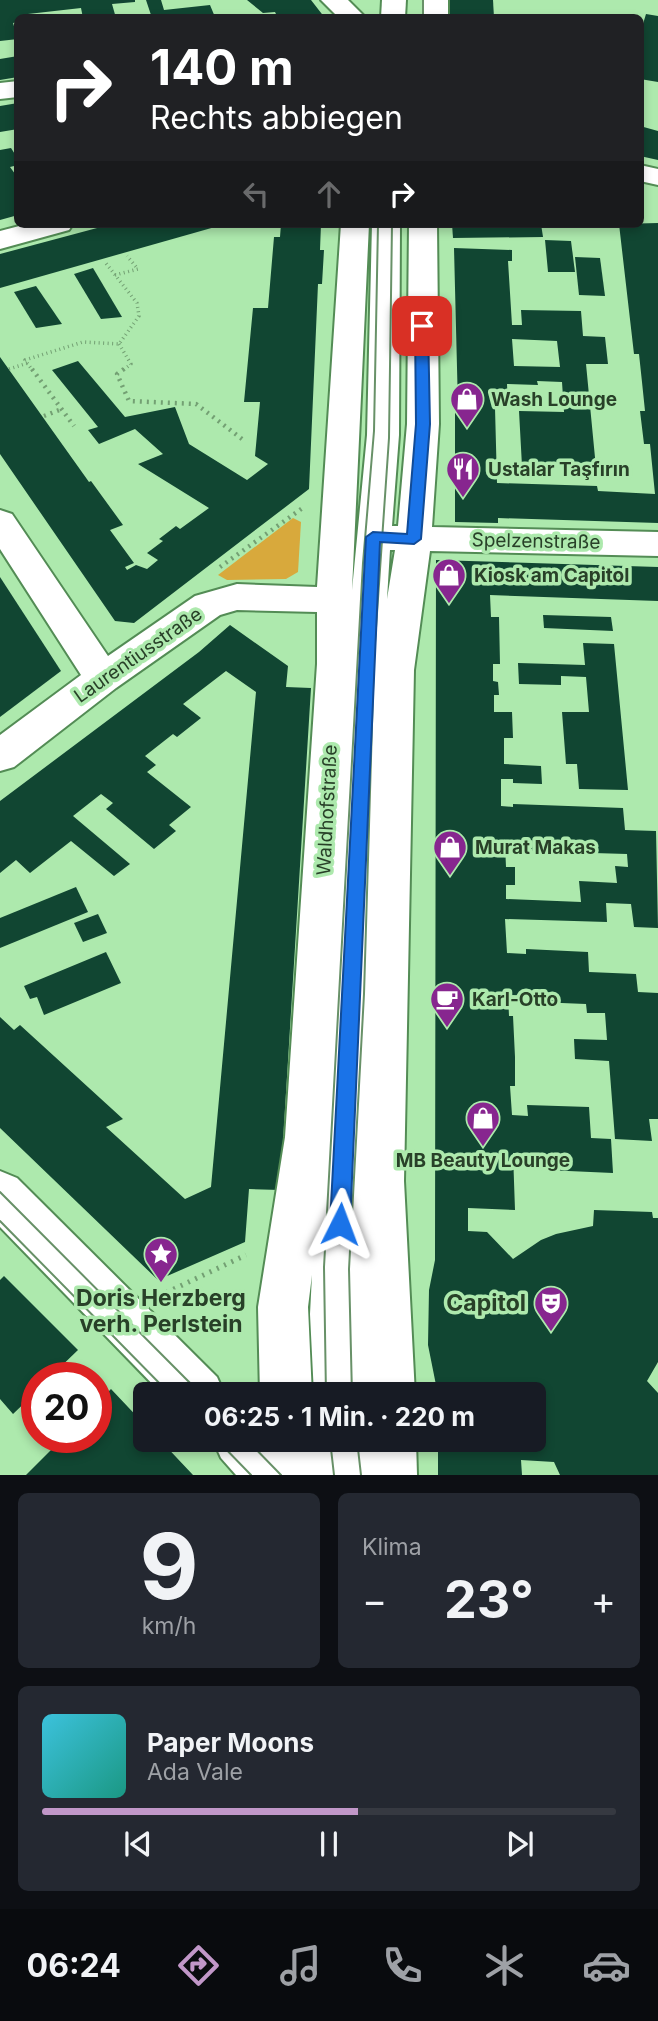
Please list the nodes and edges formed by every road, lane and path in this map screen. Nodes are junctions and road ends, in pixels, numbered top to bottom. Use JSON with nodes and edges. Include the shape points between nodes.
{"nodes":[{"id":1,"x":333,"y":0,"type":"edge"},
{"id":2,"x":349,"y":14,"type":"edge"},
{"id":3,"x":44,"y":228,"type":"edge"},
{"id":4,"x":355,"y":228,"type":"edge"},
{"id":5,"x":386,"y":228,"type":"edge"},
{"id":6,"x":423,"y":228,"type":"edge"},
{"id":7,"x":0,"y":240,"type":"edge"},
{"id":8,"x":127,"y":256,"type":"dead end"},
{"id":9,"x":105,"y":262,"type":"dead end"},
{"id":10,"x":115,"y":275,"type":"junction"},
{"id":11,"x":119,"y":344,"type":"junction"},
{"id":12,"x":28,"y":363,"type":"junction"},
{"id":13,"x":9,"y":369,"type":"dead end"},
{"id":14,"x":62,"y":409,"type":"junction"},
{"id":15,"x":44,"y":416,"type":"dead end"},
{"id":16,"x":74,"y":426,"type":"dead end"},
{"id":17,"x":246,"y":442,"type":"dead end"},
{"id":18,"x":326,"y":506,"type":"junction"},
{"id":19,"x":0,"y":522,"type":"edge"},
{"id":20,"x":373,"y":537,"type":"junction"},
{"id":21,"x":414,"y":539,"type":"junction"},
{"id":22,"x":658,"y":544,"type":"edge"},
{"id":23,"x":333,"y":600,"type":"junction"},
{"id":24,"x":208,"y":605,"type":"junction"},
{"id":25,"x":103,"y":678,"type":"junction"},
{"id":26,"x":0,"y":756,"type":"edge"},
{"id":27,"x":0,"y":1194,"type":"edge"},
{"id":28,"x":257,"y":1250,"type":"dead end"},
{"id":29,"x":121,"y":1314,"type":"junction"},
{"id":30,"x":186,"y":1382,"type":"edge"},
{"id":31,"x":285,"y":1382,"type":"edge"},
{"id":32,"x":339,"y":1382,"type":"edge"},
{"id":33,"x":388,"y":1382,"type":"edge"},
{"id":34,"x":251,"y":1452,"type":"edge"},
{"id":35,"x":297,"y":1452,"type":"edge"},
{"id":36,"x":345,"y":1452,"type":"edge"},
{"id":37,"x":390,"y":1452,"type":"edge"},
{"id":38,"x":273,"y":1475,"type":"edge"},
{"id":39,"x":302,"y":1475,"type":"edge"},
{"id":40,"x":348,"y":1475,"type":"edge"},
{"id":41,"x":391,"y":1475,"type":"edge"}],
"edges":[{"from":1,"to":2,"type":"street"},
{"from":3,"to":7,"type":"street"},
{"from":4,"to":18,"type":"street","name":"Waldhofstraße"},
{"from":5,"to":20,"type":"street","via":[[383,435]]},
{"from":6,"to":21,"type":"street","via":[[423,424]]},
{"from":8,"to":10,"type":"path","via":[[138,269]]},
{"from":9,"to":10,"type":"path"},
{"from":10,"to":11,"type":"path","via":[[137,303],[139,316]]},
{"from":11,"to":12,"type":"path","via":[[83,342],[25,360]]},
{"from":11,"to":17,"type":"path","via":[[131,364],[117,374],[129,401],[196,404]]},
{"from":12,"to":13,"type":"path"},
{"from":12,"to":14,"type":"path"},
{"from":14,"to":15,"type":"path"},
{"from":14,"to":16,"type":"path"},
{"from":18,"to":20,"type":"street"},
{"from":18,"to":23,"type":"street","name":"Waldhofstraße"},
{"from":18,"to":24,"type":"path","via":[[202,580]]},
{"from":19,"to":25,"type":"street"},
{"from":20,"to":21,"type":"street","name":"Spelzenstraße"},
{"from":20,"to":32,"type":"street","via":[[336,1280]]},
{"from":21,"to":22,"type":"street","name":"Spelzenstraße"},
{"from":21,"to":33,"type":"street","via":[[395,670],[380,1167]]},
{"from":23,"to":24,"type":"street","name":"Laurentiusstraße","via":[[237,597]]},
{"from":23,"to":31,"type":"street","name":"Waldhofstraße","via":[[336,664],[308,1137],[283,1318]]},
{"from":24,"to":25,"type":"street","name":"Laurentiusstraße"},
{"from":25,"to":26,"type":"street","name":"Laurentiusstraße"},
{"from":27,"to":29,"type":"street"},
{"from":28,"to":29,"type":"path"},
{"from":29,"to":30,"type":"street"},
{"from":34,"to":38,"type":"street"},
{"from":35,"to":39,"type":"street"},
{"from":36,"to":40,"type":"street"},
{"from":37,"to":41,"type":"street"}]}
